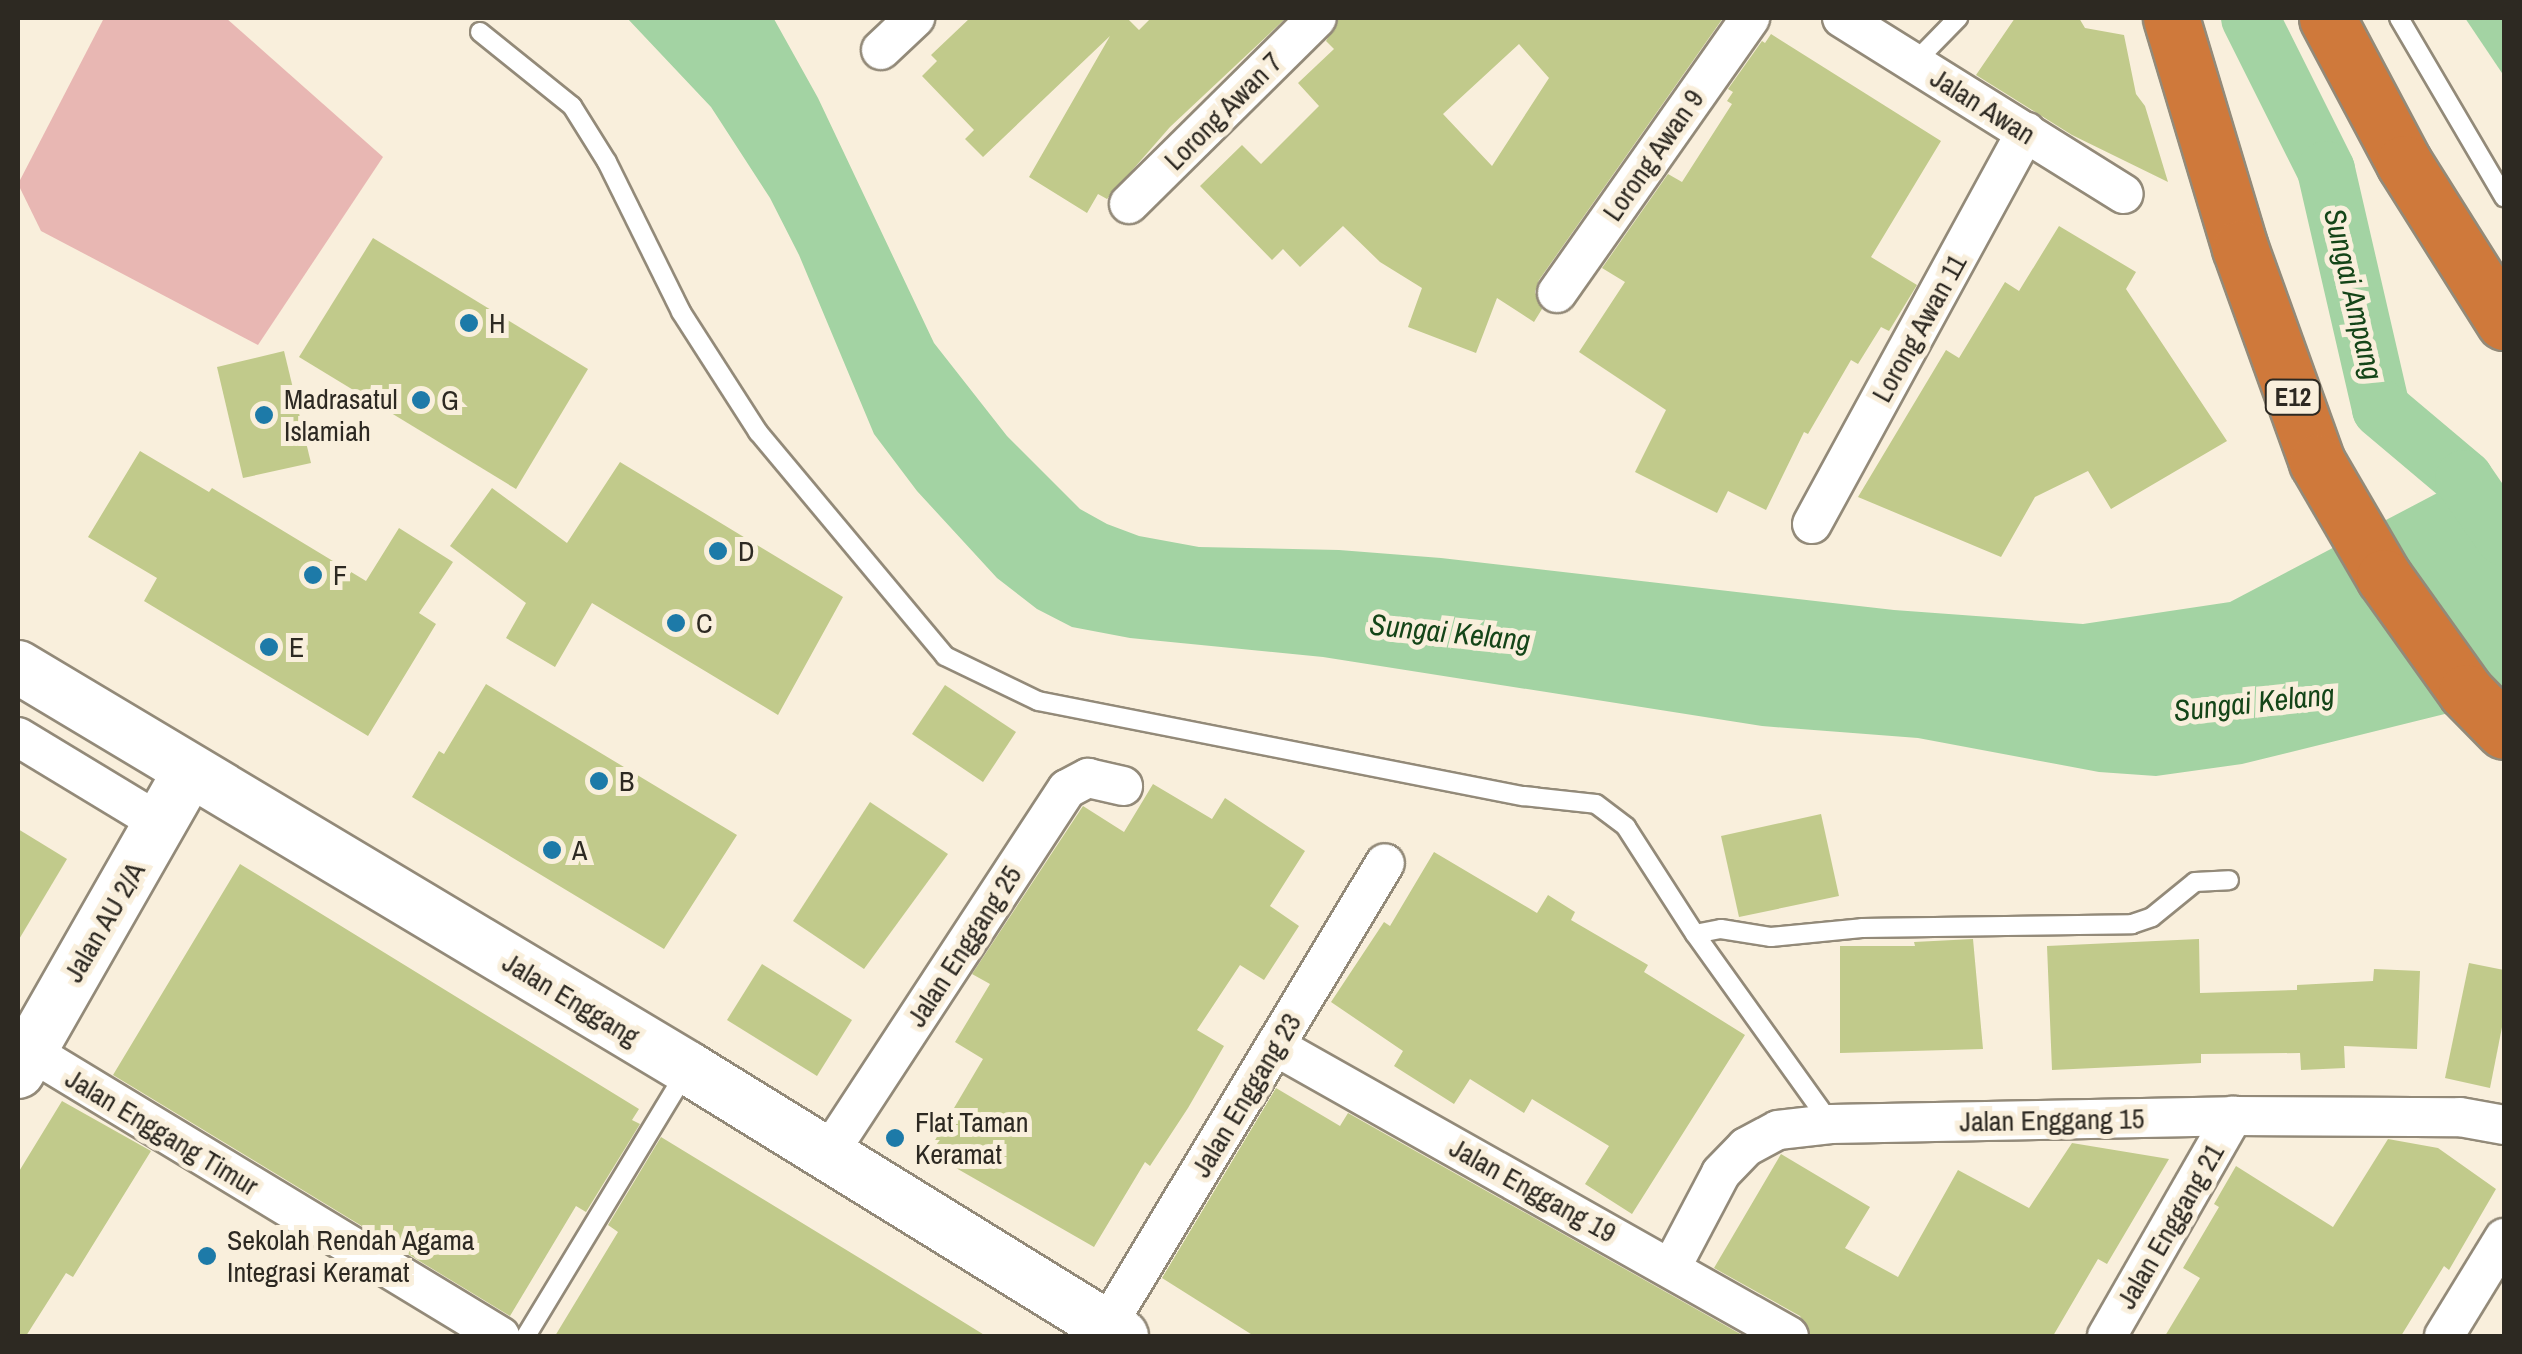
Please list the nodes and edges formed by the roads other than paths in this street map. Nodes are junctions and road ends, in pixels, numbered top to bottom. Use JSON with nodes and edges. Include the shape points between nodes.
{"nodes":[{"id":1,"x":915,"y":18,"type":"edge"},
{"id":2,"x":1318,"y":18,"type":"edge"},
{"id":3,"x":1750,"y":18,"type":"edge"},
{"id":4,"x":1842,"y":18,"type":"edge"},
{"id":5,"x":1958,"y":18,"type":"edge"},
{"id":6,"x":2172,"y":18,"type":"edge"},
{"id":7,"x":2328,"y":18,"type":"edge"},
{"id":8,"x":2399,"y":18,"type":"edge"},
{"id":9,"x":480,"y":32,"type":"dead end"},
{"id":10,"x":882,"y":50,"type":"dead end"},
{"id":11,"x":1914,"y":62,"type":"junction"},
{"id":12,"x":2026,"y":132,"type":"junction"},
{"id":13,"x":2124,"y":194,"type":"dead end"},
{"id":14,"x":2504,"y":197,"type":"edge"},
{"id":15,"x":1130,"y":204,"type":"dead end"},
{"id":16,"x":1557,"y":294,"type":"dead end"},
{"id":17,"x":2504,"y":322,"type":"edge"},
{"id":18,"x":1812,"y":524,"type":"dead end"},
{"id":19,"x":18,"y":667,"type":"edge"},
{"id":20,"x":2504,"y":731,"type":"edge"},
{"id":21,"x":18,"y":737,"type":"edge"},
{"id":22,"x":190,"y":771,"type":"junction"},
{"id":23,"x":1124,"y":786,"type":"dead end"},
{"id":24,"x":160,"y":823,"type":"junction"},
{"id":25,"x":1385,"y":863,"type":"dead end"},
{"id":26,"x":2230,"y":880,"type":"dead end"},
{"id":27,"x":1696,"y":934,"type":"junction"},
{"id":28,"x":1275,"y":1046,"type":"junction"},
{"id":29,"x":24,"y":1062,"type":"edge"},
{"id":30,"x":688,"y":1068,"type":"junction"},
{"id":31,"x":2233,"y":1116,"type":"junction"},
{"id":32,"x":1831,"y":1124,"type":"junction"},
{"id":33,"x":2504,"y":1124,"type":"edge"},
{"id":34,"x":828,"y":1154,"type":"junction"},
{"id":35,"x":2504,"y":1238,"type":"edge"},
{"id":36,"x":1672,"y":1268,"type":"junction"},
{"id":37,"x":1109,"y":1333,"type":"edge"},
{"id":38,"x":500,"y":1336,"type":"edge"},
{"id":39,"x":526,"y":1336,"type":"edge"},
{"id":40,"x":1789,"y":1336,"type":"edge"},
{"id":41,"x":2107,"y":1336,"type":"edge"},
{"id":42,"x":2444,"y":1336,"type":"edge"}],
"edges":[{"from":1,"to":10,"type":"street"},
{"from":2,"to":15,"type":"street","name":"Lorong Awan 7"},
{"from":3,"to":16,"type":"street","name":"Lorong Awan 9"},
{"from":4,"to":11,"type":"street","name":"Jalan Awan"},
{"from":5,"to":11,"type":"lane"},
{"from":6,"to":20,"type":"highway","number":"E12","via":[[2240,248],[2316,462],[2384,577],[2466,692]]},
{"from":7,"to":17,"type":"highway","via":[[2404,163]]},
{"from":8,"to":14,"type":"lane"},
{"from":9,"to":27,"type":"lane","via":[[572,106],[608,162],[681,312],[758,432],[945,656],[1038,702],[1524,796],[1596,804],[1626,826]]},
{"from":11,"to":12,"type":"street","name":"Jalan Awan"},
{"from":12,"to":13,"type":"street","name":"Jalan Awan"},
{"from":12,"to":18,"type":"street","name":"Lorong Awan 11"},
{"from":19,"to":22,"type":"main road","name":"Jalan Enggang"},
{"from":21,"to":24,"type":"street"},
{"from":22,"to":24,"type":"main road","name":"Jalan AU 2/A"},
{"from":22,"to":30,"type":"main road","name":"Jalan Enggang"},
{"from":23,"to":34,"type":"street","name":"Jalan Enggang 25","via":[[1088,778],[1067,789]]},
{"from":24,"to":29,"type":"main road","name":"Jalan AU 2/A"},
{"from":25,"to":28,"type":"street","name":"Jalan Enggang 23"},
{"from":26,"to":27,"type":"lane","via":[[2195,882],[2152,917],[2132,924]]},
{"from":27,"to":32,"type":"lane"},
{"from":28,"to":36,"type":"street","name":"Jalan Enggang 19"},
{"from":28,"to":37,"type":"street","name":"Jalan Enggang 23"},
{"from":29,"to":38,"type":"street","name":"Jalan Enggang Timur"},
{"from":30,"to":34,"type":"main road","name":"Jalan Enggang"},
{"from":30,"to":39,"type":"lane"},
{"from":31,"to":32,"type":"street","name":"Jalan Enggang 15"},
{"from":31,"to":33,"type":"street","name":"Jalan Enggang 15","via":[[2460,1117]]},
{"from":31,"to":41,"type":"street","name":"Jalan Enggang 21"},
{"from":32,"to":36,"type":"street","name":"Jalan Enggang 15","via":[[1778,1130],[1746,1147],[1721,1173]]},
{"from":34,"to":37,"type":"main road","name":"Jalan Enggang"},
{"from":35,"to":42,"type":"street"},
{"from":36,"to":40,"type":"street","name":"Jalan Enggang 19"}]}
